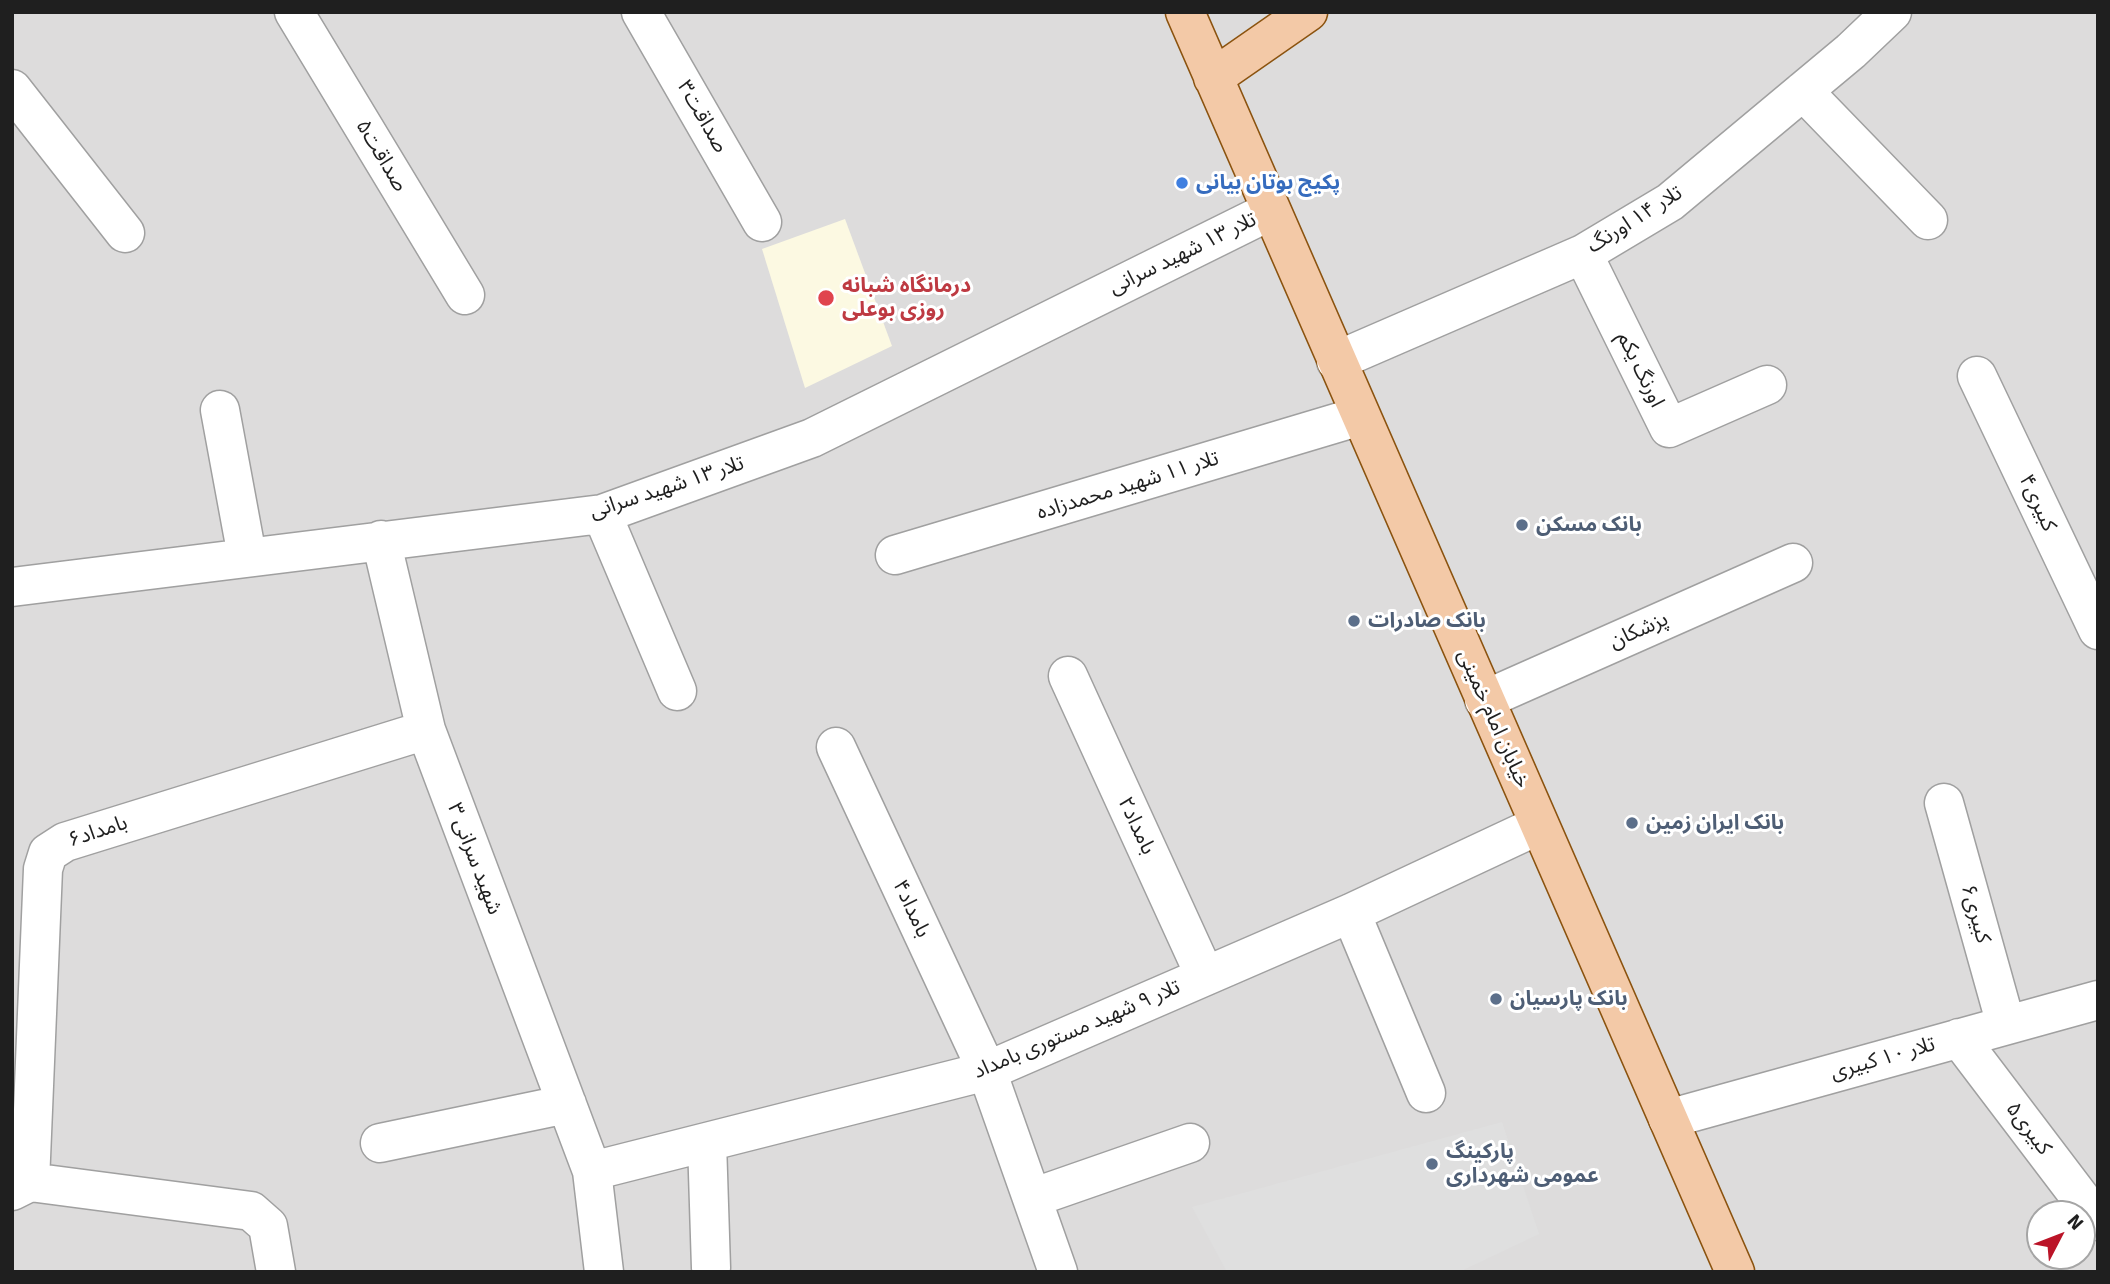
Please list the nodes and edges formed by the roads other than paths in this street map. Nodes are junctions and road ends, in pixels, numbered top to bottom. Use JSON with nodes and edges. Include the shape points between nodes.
{"nodes":[{"id":1,"x":641,"y":12,"type":"edge"},
{"id":2,"x":1185,"y":12,"type":"edge"},
{"id":3,"x":1308,"y":12,"type":"edge"},
{"id":4,"x":1892,"y":12,"type":"edge"},
{"id":5,"x":298,"y":14,"type":"edge"},
{"id":6,"x":1213,"y":78,"type":"junction"},
{"id":7,"x":12,"y":89,"type":"edge"},
{"id":8,"x":1803,"y":91,"type":"junction"},
{"id":9,"x":1270,"y":211,"type":"junction"},
{"id":10,"x":1928,"y":219,"type":"dead end"},
{"id":11,"x":762,"y":222,"type":"dead end"},
{"id":12,"x":125,"y":233,"type":"dead end"},
{"id":13,"x":1583,"y":254,"type":"junction"},
{"id":14,"x":465,"y":295,"type":"dead end"},
{"id":15,"x":1336,"y":361,"type":"junction"},
{"id":16,"x":1977,"y":376,"type":"dead end"},
{"id":17,"x":1767,"y":385,"type":"dead end"},
{"id":18,"x":220,"y":410,"type":"dead end"},
{"id":19,"x":1360,"y":416,"type":"junction"},
{"id":20,"x":602,"y":514,"type":"junction"},
{"id":21,"x":381,"y":540,"type":"junction"},
{"id":22,"x":895,"y":555,"type":"dead end"},
{"id":23,"x":247,"y":556,"type":"junction"},
{"id":24,"x":1793,"y":563,"type":"dead end"},
{"id":25,"x":12,"y":587,"type":"edge"},
{"id":26,"x":2098,"y":630,"type":"edge"},
{"id":27,"x":1068,"y":676,"type":"dead end"},
{"id":28,"x":677,"y":691,"type":"dead end"},
{"id":29,"x":1484,"y":700,"type":"junction"},
{"id":30,"x":425,"y":730,"type":"junction"},
{"id":31,"x":836,"y":747,"type":"dead end"},
{"id":32,"x":1944,"y":803,"type":"dead end"},
{"id":33,"x":1539,"y":825,"type":"junction"},
{"id":34,"x":1351,"y":913,"type":"junction"},
{"id":35,"x":1205,"y":976,"type":"junction"},
{"id":36,"x":2098,"y":1000,"type":"edge"},
{"id":37,"x":2006,"y":1025,"type":"junction"},
{"id":38,"x":1959,"y":1038,"type":"junction"},
{"id":39,"x":987,"y":1071,"type":"junction"},
{"id":40,"x":1426,"y":1093,"type":"dead end"},
{"id":41,"x":567,"y":1104,"type":"junction"},
{"id":42,"x":1668,"y":1119,"type":"junction"},
{"id":43,"x":707,"y":1142,"type":"junction"},
{"id":44,"x":380,"y":1143,"type":"dead end"},
{"id":45,"x":1190,"y":1143,"type":"dead end"},
{"id":46,"x":592,"y":1171,"type":"junction"},
{"id":47,"x":21,"y":1186,"type":"edge"},
{"id":48,"x":1032,"y":1198,"type":"junction"},
{"id":49,"x":2098,"y":1221,"type":"edge"},
{"id":50,"x":711,"y":1268,"type":"dead end"},
{"id":51,"x":276,"y":1272,"type":"edge"},
{"id":52,"x":604,"y":1272,"type":"edge"},
{"id":53,"x":1058,"y":1272,"type":"edge"},
{"id":54,"x":1735,"y":1272,"type":"edge"}],
"edges":[{"from":1,"to":11,"type":"street","name":"صداقت۳"},
{"from":2,"to":6,"type":"main road","name":"خیابان امام خمینی"},
{"from":3,"to":6,"type":"main road"},
{"from":4,"to":8,"type":"street","name":"تلار ۱۴ اورنگ"},
{"from":5,"to":14,"type":"street","name":"صداقت۵"},
{"from":6,"to":9,"type":"main road","name":"خیابان امام خمینی"},
{"from":7,"to":12,"type":"street"},
{"from":8,"to":10,"type":"street"},
{"from":8,"to":13,"type":"street","name":"تلار ۱۴ اورنگ","via":[[1670,202]]},
{"from":9,"to":15,"type":"main road","name":"خیابان امام خمینی"},
{"from":9,"to":20,"type":"street","name":"تلار ۱۳ شهید سرانی","via":[[812,438]]},
{"from":13,"to":15,"type":"street","name":"تلار ۱۴ اورنگ"},
{"from":13,"to":17,"type":"street","name":"اورنگ یکم","via":[[1669,428]]},
{"from":15,"to":19,"type":"main road","name":"خیابان امام خمینی"},
{"from":16,"to":26,"type":"street","name":"کبیری۴"},
{"from":18,"to":23,"type":"street"},
{"from":19,"to":22,"type":"street","name":"تلار ۱۱ شهید محمدزاده"},
{"from":19,"to":29,"type":"main road","name":"خیابان امام خمینی"},
{"from":20,"to":21,"type":"street","name":"تلار ۱۳ شهید سرانی"},
{"from":20,"to":28,"type":"street"},
{"from":21,"to":23,"type":"street","name":"تلار ۱۳ شهید سرانی"},
{"from":21,"to":30,"type":"street","name":"شهید سرانی ۳"},
{"from":23,"to":25,"type":"street","name":"تلار ۱۳ شهید سرانی"},
{"from":24,"to":29,"type":"street","name":"پزشکان"},
{"from":27,"to":35,"type":"street","name":"بامداد۲"},
{"from":29,"to":33,"type":"main road","name":"خیابان امام خمینی"},
{"from":30,"to":41,"type":"street","name":"شهید سرانی ۳"},
{"from":30,"to":47,"type":"street","name":"بامداد۶","via":[[65,842],[48,853],[43,869]]},
{"from":31,"to":39,"type":"street","name":"بامداد۴"},
{"from":32,"to":37,"type":"street","name":"کبیری۶"},
{"from":33,"to":34,"type":"street","name":"تلار ۹ شهید مستوری بامداد"},
{"from":33,"to":42,"type":"main road","name":"خیابان امام خمینی"},
{"from":34,"to":35,"type":"street","name":"تلار ۹ شهید مستوری بامداد"},
{"from":34,"to":40,"type":"street"},
{"from":35,"to":39,"type":"street","name":"تلار ۹ شهید مستوری بامداد"},
{"from":36,"to":37,"type":"street","name":"تلار ۱۰ کبیری"},
{"from":37,"to":38,"type":"street","name":"تلار ۱۰ کبیری"},
{"from":38,"to":42,"type":"street","name":"تلار ۱۰ کبیری"},
{"from":38,"to":49,"type":"street","name":"کبیری۵"},
{"from":39,"to":43,"type":"street","name":"تلار ۹ شهید مستوری بامداد"},
{"from":39,"to":48,"type":"street","name":"بامداد۴"},
{"from":41,"to":44,"type":"street"},
{"from":41,"to":46,"type":"street","name":"شهید سرانی ۳"},
{"from":42,"to":54,"type":"main road","name":"خیابان امام خمینی"},
{"from":43,"to":46,"type":"street","name":"تلار ۹ شهید مستوری بامداد"},
{"from":43,"to":50,"type":"street"},
{"from":45,"to":48,"type":"street"},
{"from":46,"to":52,"type":"street","name":"شهید سرانی ۳"},
{"from":47,"to":51,"type":"street","via":[[251,1211],[268,1226]]},
{"from":48,"to":53,"type":"street","name":"بامداد۴"}]}
